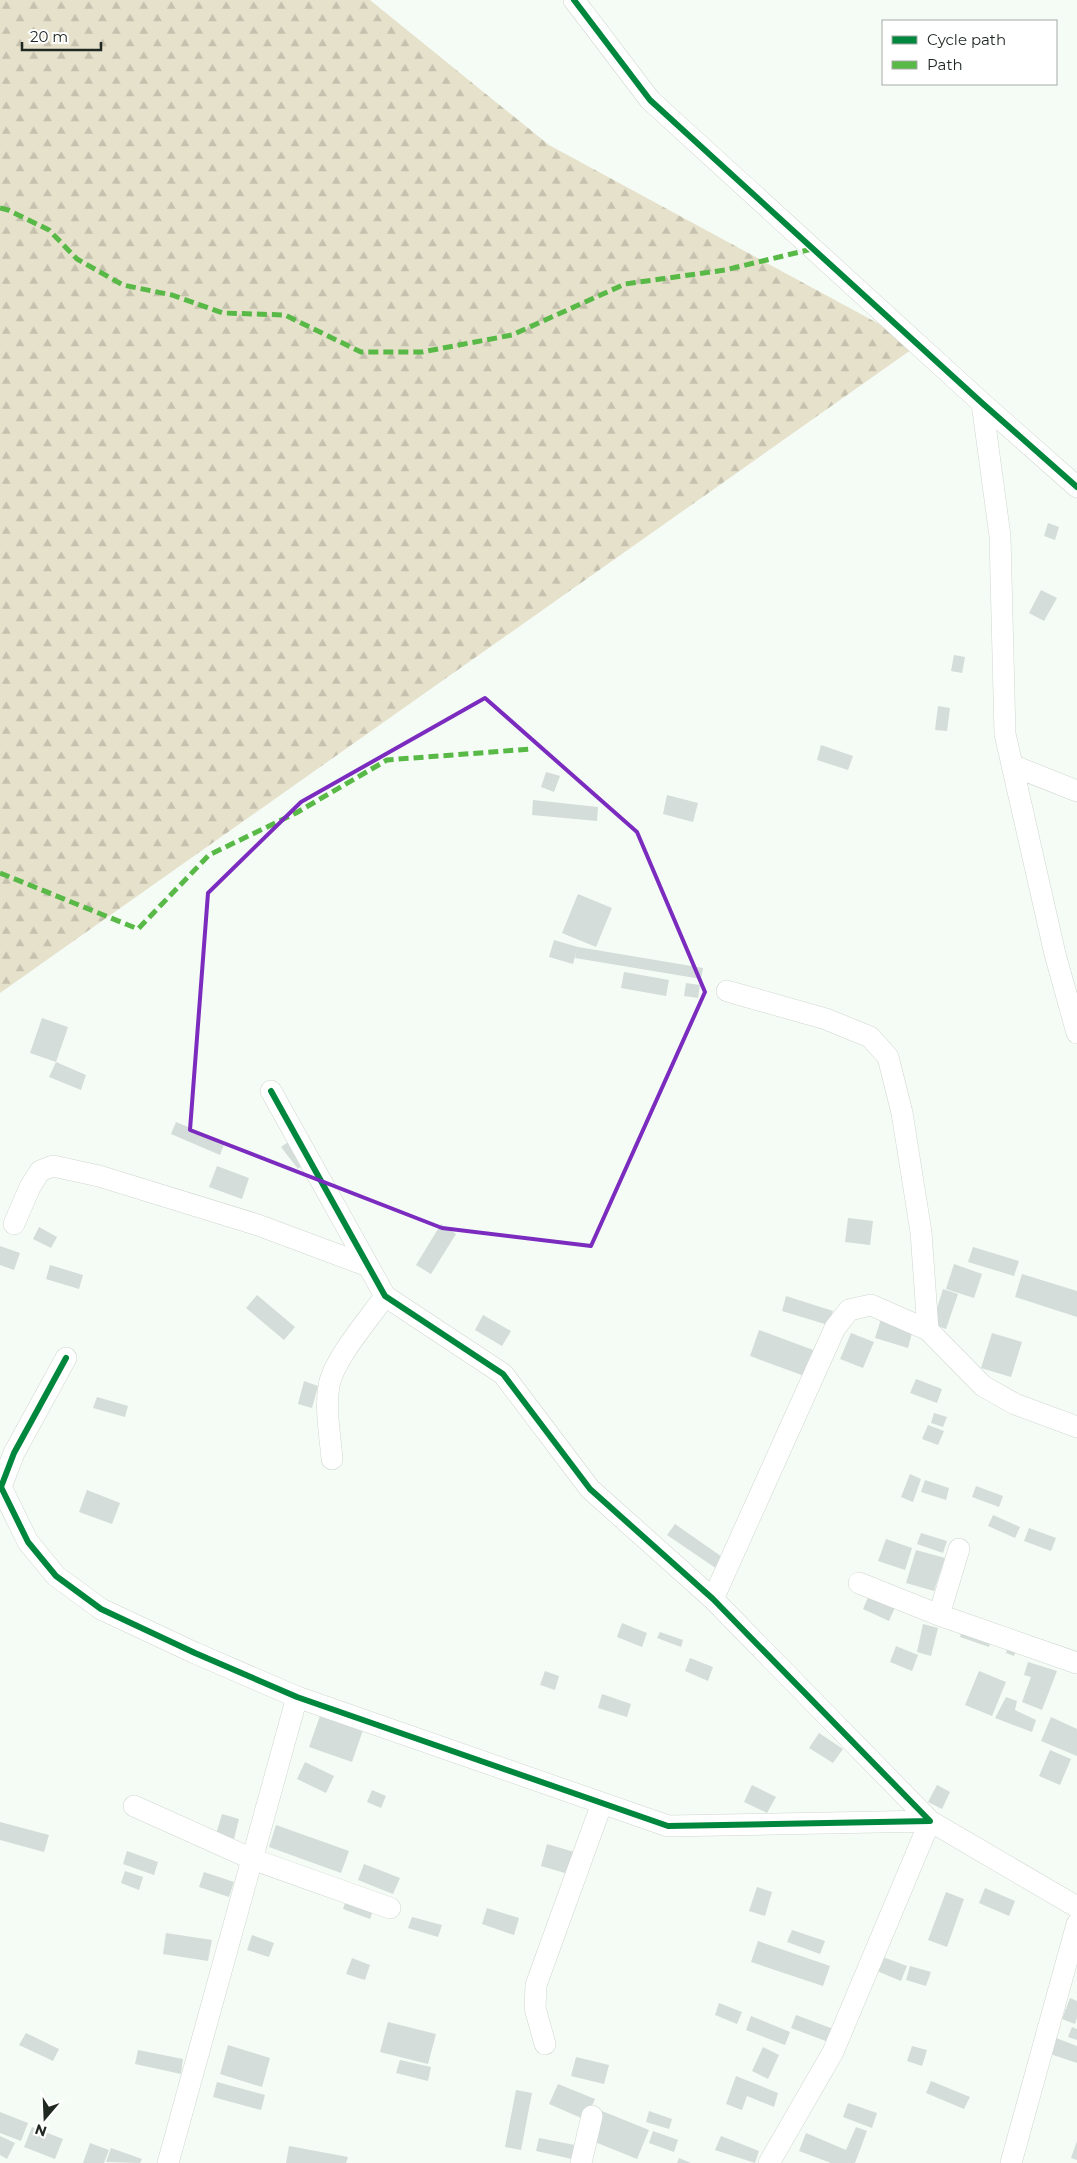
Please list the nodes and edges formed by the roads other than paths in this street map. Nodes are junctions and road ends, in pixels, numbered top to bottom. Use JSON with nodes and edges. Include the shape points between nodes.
{"nodes":[{"id":1,"x":574,"y":0,"type":"edge"},
{"id":2,"x":982,"y":403,"type":"junction"},
{"id":3,"x":1077,"y":487,"type":"edge"},
{"id":4,"x":1014,"y":766,"type":"junction"},
{"id":5,"x":1077,"y":792,"type":"edge"},
{"id":6,"x":727,"y":991,"type":"dead end"},
{"id":7,"x":1077,"y":1033,"type":"edge"},
{"id":8,"x":272,"y":1091,"type":"dead end"},
{"id":9,"x":14,"y":1224,"type":"dead end"},
{"id":10,"x":368,"y":1266,"type":"junction"},
{"id":11,"x":385,"y":1296,"type":"junction"},
{"id":12,"x":928,"y":1330,"type":"junction"},
{"id":13,"x":66,"y":1358,"type":"dead end"},
{"id":14,"x":1077,"y":1427,"type":"edge"},
{"id":15,"x":332,"y":1459,"type":"dead end"},
{"id":16,"x":960,"y":1548,"type":"dead end"},
{"id":17,"x":859,"y":1583,"type":"dead end"},
{"id":18,"x":713,"y":1599,"type":"junction"},
{"id":19,"x":938,"y":1615,"type":"junction"},
{"id":20,"x":1077,"y":1662,"type":"edge"},
{"id":21,"x":297,"y":1697,"type":"junction"},
{"id":22,"x":602,"y":1803,"type":"junction"},
{"id":23,"x":134,"y":1806,"type":"dead end"},
{"id":24,"x":930,"y":1821,"type":"junction"},
{"id":25,"x":252,"y":1859,"type":"junction"},
{"id":26,"x":1077,"y":1907,"type":"edge"},
{"id":27,"x":390,"y":1908,"type":"dead end"},
{"id":28,"x":1077,"y":1924,"type":"edge"},
{"id":29,"x":545,"y":2044,"type":"dead end"},
{"id":30,"x":592,"y":2116,"type":"dead end"},
{"id":31,"x":168,"y":2163,"type":"edge"},
{"id":32,"x":581,"y":2163,"type":"edge"},
{"id":33,"x":769,"y":2163,"type":"edge"},
{"id":34,"x":1011,"y":2163,"type":"edge"}],
"edges":[{"from":1,"to":2,"type":"street","via":[[650,100]]},
{"from":2,"to":3,"type":"street"},
{"from":2,"to":4,"type":"street","via":[[1000,536],[1005,734]]},
{"from":4,"to":5,"type":"street"},
{"from":4,"to":7,"type":"street","via":[[1055,954]]},
{"from":6,"to":12,"type":"street","via":[[826,1019],[870,1037],[888,1057],[902,1113],[921,1232]]},
{"from":8,"to":10,"type":"street"},
{"from":9,"to":10,"type":"street","via":[[40,1171],[53,1166],[99,1176],[258,1225]]},
{"from":10,"to":11,"type":"street"},
{"from":11,"to":15,"type":"street","via":[[339,1362],[330,1385],[328,1422]]},
{"from":11,"to":18,"type":"street","via":[[503,1374],[590,1489]]},
{"from":12,"to":14,"type":"street","via":[[983,1386],[1015,1404]]},
{"from":12,"to":18,"type":"street","via":[[871,1305],[849,1310],[835,1328]]},
{"from":13,"to":21,"type":"street","via":[[14,1453],[1,1487],[28,1542],[56,1576],[102,1609]]},
{"from":16,"to":19,"type":"street"},
{"from":17,"to":19,"type":"street"},
{"from":18,"to":24,"type":"street"},
{"from":19,"to":20,"type":"street"},
{"from":21,"to":22,"type":"street"},
{"from":21,"to":25,"type":"street"},
{"from":22,"to":24,"type":"street","via":[[668,1826]]},
{"from":22,"to":29,"type":"street","via":[[536,1985],[535,2008]]},
{"from":23,"to":25,"type":"street"},
{"from":24,"to":26,"type":"street"},
{"from":24,"to":33,"type":"street","via":[[833,2052]]},
{"from":25,"to":27,"type":"street"},
{"from":25,"to":31,"type":"street"},
{"from":28,"to":34,"type":"street"},
{"from":30,"to":32,"type":"street"}]}
